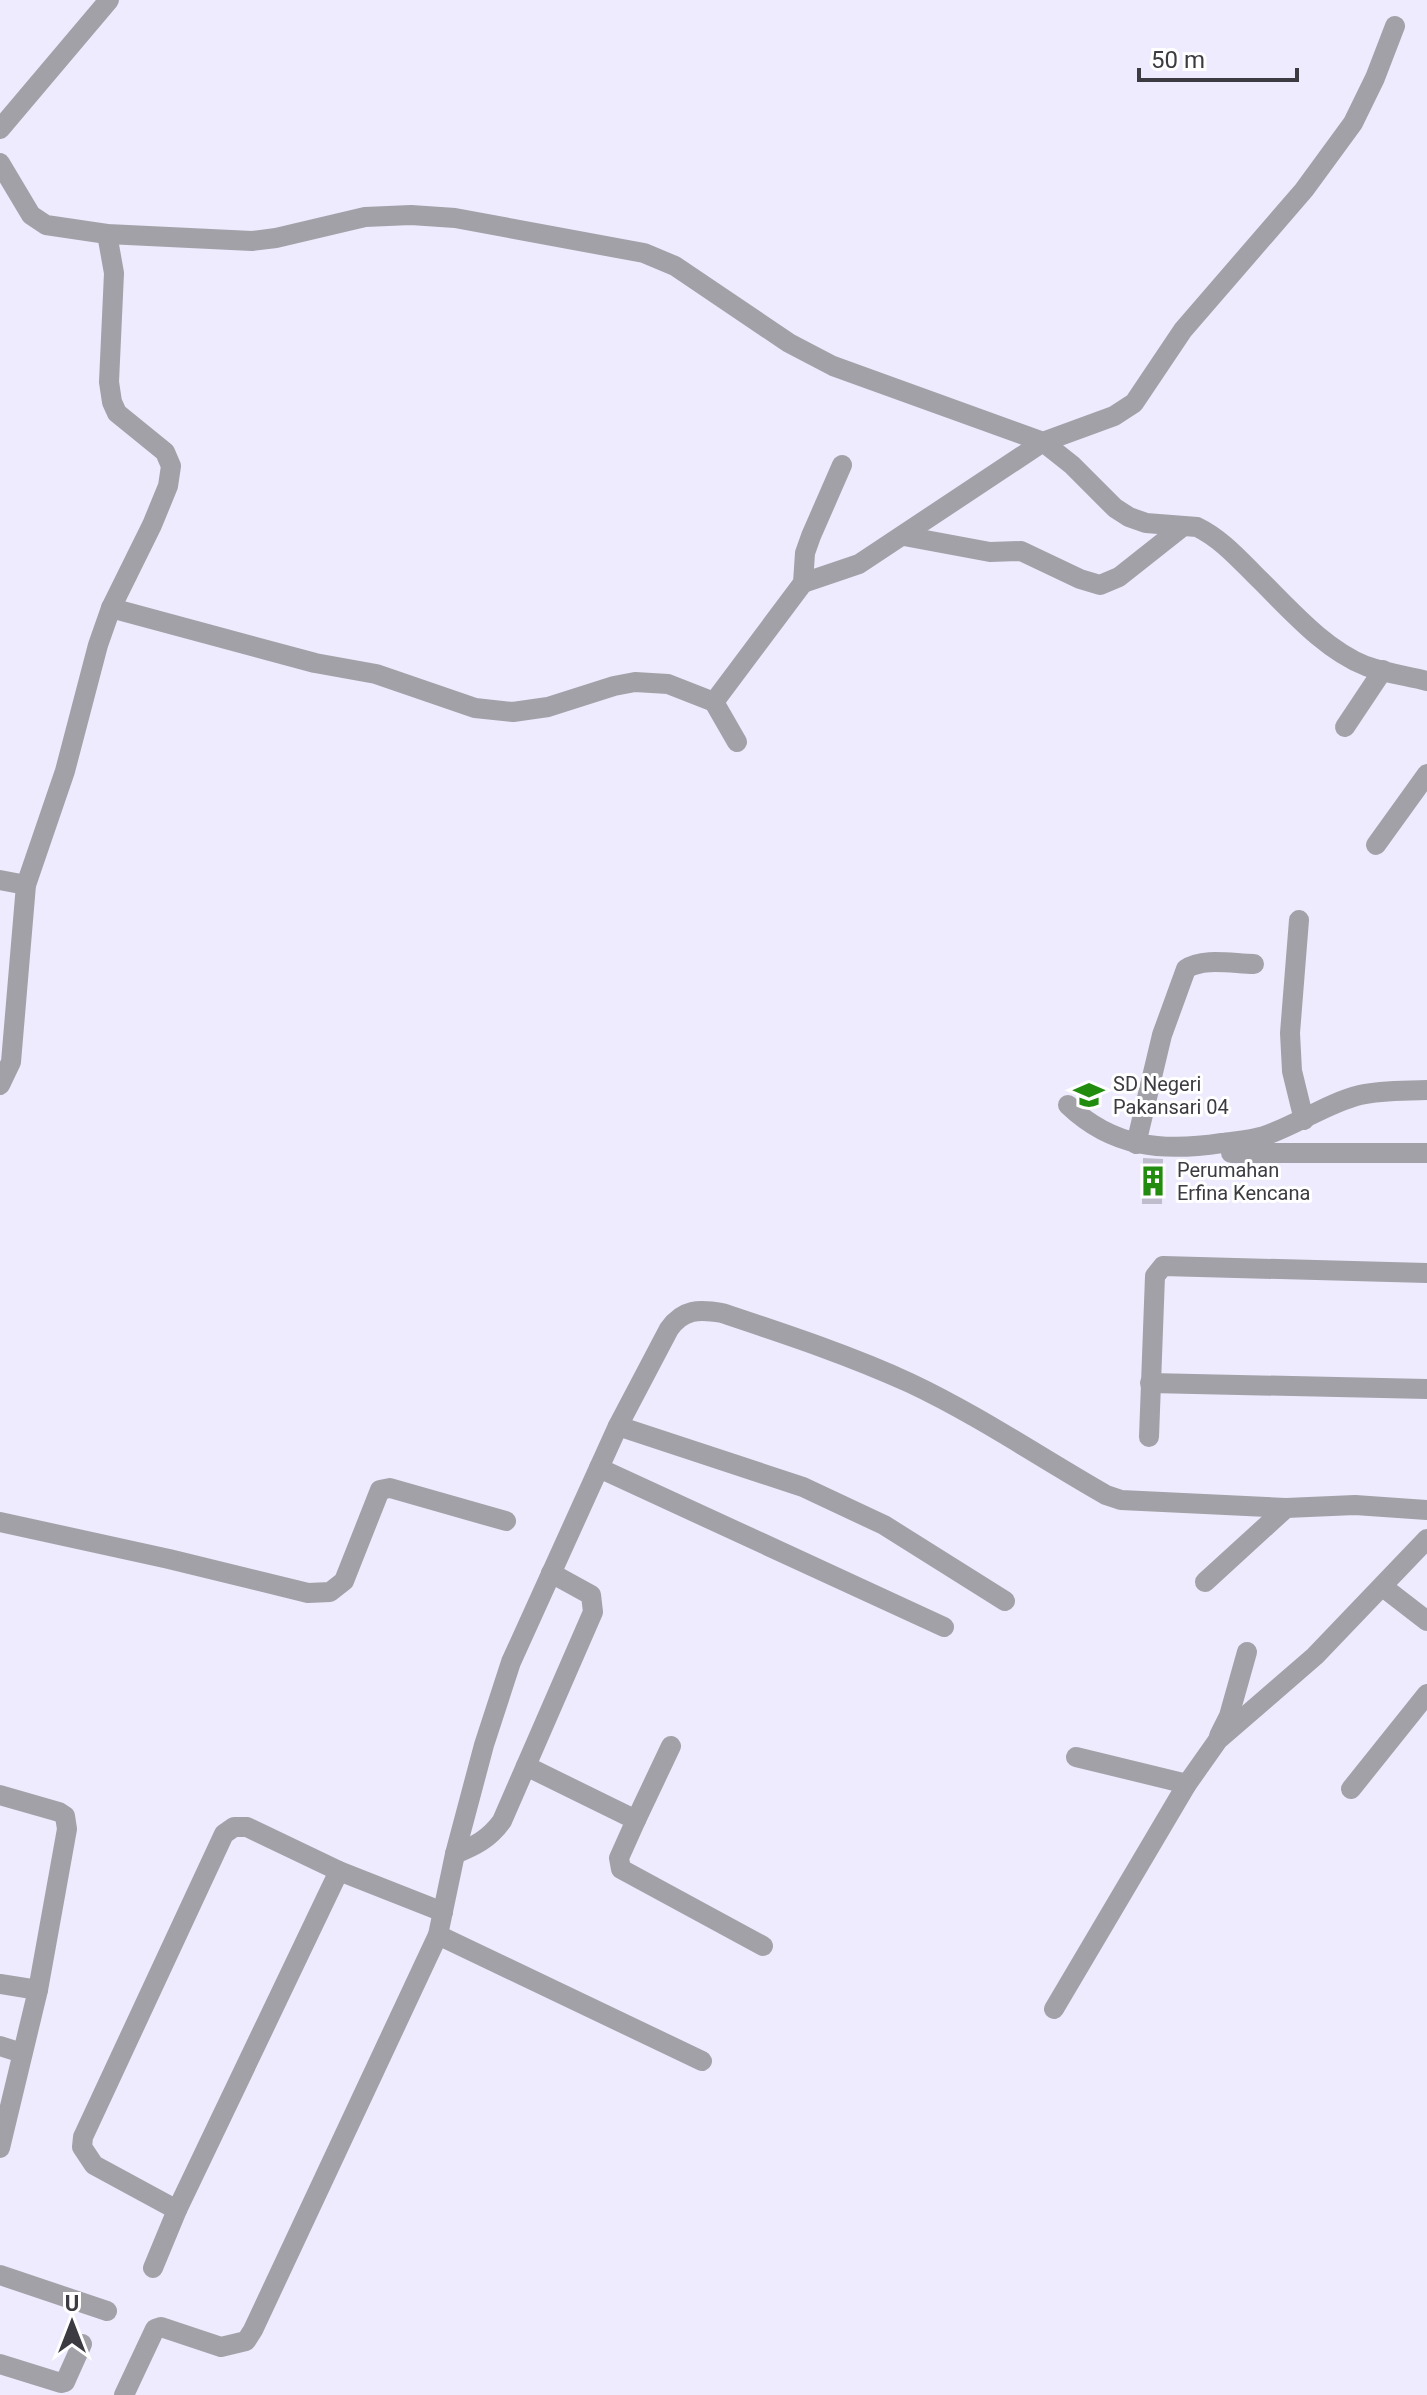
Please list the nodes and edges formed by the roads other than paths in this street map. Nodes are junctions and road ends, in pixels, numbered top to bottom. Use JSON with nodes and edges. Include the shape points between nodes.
{"nodes":[{"id":1,"x":109,"y":0,"type":"edge"},
{"id":2,"x":1395,"y":26,"type":"dead end"},
{"id":3,"x":0,"y":129,"type":"edge"},
{"id":4,"x":0,"y":163,"type":"edge"},
{"id":5,"x":107,"y":234,"type":"junction"},
{"id":6,"x":1043,"y":442,"type":"junction"},
{"id":7,"x":842,"y":465,"type":"dead end"},
{"id":8,"x":1181,"y":528,"type":"junction"},
{"id":9,"x":904,"y":536,"type":"junction"},
{"id":10,"x":803,"y":583,"type":"junction"},
{"id":11,"x":111,"y":608,"type":"junction"},
{"id":12,"x":1383,"y":670,"type":"junction"},
{"id":13,"x":1427,"y":681,"type":"edge"},
{"id":14,"x":714,"y":702,"type":"junction"},
{"id":15,"x":1345,"y":727,"type":"dead end"},
{"id":16,"x":737,"y":742,"type":"dead end"},
{"id":17,"x":1427,"y":774,"type":"edge"},
{"id":18,"x":1376,"y":845,"type":"dead end"},
{"id":19,"x":0,"y":880,"type":"edge"},
{"id":20,"x":26,"y":885,"type":"junction"},
{"id":21,"x":1299,"y":920,"type":"dead end"},
{"id":22,"x":1254,"y":964,"type":"dead end"},
{"id":23,"x":0,"y":1085,"type":"edge"},
{"id":24,"x":1427,"y":1090,"type":"edge"},
{"id":25,"x":1068,"y":1105,"type":"dead end"},
{"id":26,"x":1304,"y":1120,"type":"junction"},
{"id":27,"x":1136,"y":1149,"type":"junction"},
{"id":28,"x":1427,"y":1153,"type":"edge"},
{"id":29,"x":1427,"y":1273,"type":"edge"},
{"id":30,"x":1150,"y":1383,"type":"junction"},
{"id":31,"x":1427,"y":1389,"type":"edge"},
{"id":32,"x":618,"y":1426,"type":"junction"},
{"id":33,"x":1149,"y":1437,"type":"dead end"},
{"id":34,"x":599,"y":1468,"type":"junction"},
{"id":35,"x":1286,"y":1508,"type":"junction"},
{"id":36,"x":1427,"y":1510,"type":"edge"},
{"id":37,"x":506,"y":1521,"type":"dead end"},
{"id":38,"x":0,"y":1522,"type":"edge"},
{"id":39,"x":1427,"y":1539,"type":"edge"},
{"id":40,"x":551,"y":1573,"type":"junction"},
{"id":41,"x":1205,"y":1582,"type":"dead end"},
{"id":42,"x":1383,"y":1587,"type":"junction"},
{"id":43,"x":1005,"y":1601,"type":"dead end"},
{"id":44,"x":1427,"y":1621,"type":"edge"},
{"id":45,"x":944,"y":1627,"type":"dead end"},
{"id":46,"x":1247,"y":1652,"type":"dead end"},
{"id":47,"x":1427,"y":1694,"type":"edge"},
{"id":48,"x":1218,"y":1740,"type":"junction"},
{"id":49,"x":671,"y":1746,"type":"dead end"},
{"id":50,"x":1076,"y":1757,"type":"dead end"},
{"id":51,"x":526,"y":1766,"type":"junction"},
{"id":52,"x":1187,"y":1784,"type":"junction"},
{"id":53,"x":1351,"y":1789,"type":"dead end"},
{"id":54,"x":0,"y":1795,"type":"edge"},
{"id":55,"x":636,"y":1820,"type":"junction"},
{"id":56,"x":455,"y":1854,"type":"junction"},
{"id":57,"x":339,"y":1871,"type":"junction"},
{"id":58,"x":443,"y":1912,"type":"junction"},
{"id":59,"x":438,"y":1935,"type":"junction"},
{"id":60,"x":763,"y":1946,"type":"dead end"},
{"id":61,"x":0,"y":1984,"type":"edge"},
{"id":62,"x":38,"y":1990,"type":"junction"},
{"id":63,"x":1054,"y":2009,"type":"dead end"},
{"id":64,"x":0,"y":2046,"type":"edge"},
{"id":65,"x":22,"y":2053,"type":"junction"},
{"id":66,"x":702,"y":2061,"type":"dead end"},
{"id":67,"x":0,"y":2148,"type":"edge"},
{"id":68,"x":177,"y":2210,"type":"junction"},
{"id":69,"x":153,"y":2268,"type":"dead end"},
{"id":70,"x":0,"y":2275,"type":"edge"},
{"id":71,"x":107,"y":2311,"type":"dead end"},
{"id":72,"x":82,"y":2344,"type":"dead end"},
{"id":73,"x":0,"y":2364,"type":"edge"},
{"id":74,"x":43,"y":2387,"type":"edge"},
{"id":75,"x":124,"y":2395,"type":"edge"}],
"edges":[{"from":1,"to":3,"type":"street"},
{"from":2,"to":6,"type":"street","via":[[1353,123],[1304,190],[1183,330],[1134,403],[1114,416]]},
{"from":4,"to":5,"type":"street","via":[[31,215],[46,225]]},
{"from":5,"to":6,"type":"street","via":[[252,241],[365,217],[411,215],[455,218],[644,253],[675,266],[789,343],[833,366]]},
{"from":5,"to":11,"type":"street","via":[[114,273],[112,402],[117,413],[165,452],[171,474]]},
{"from":6,"to":8,"type":"street","via":[[1129,517]]},
{"from":6,"to":9,"type":"street"},
{"from":7,"to":10,"type":"street","via":[[805,553]]},
{"from":8,"to":9,"type":"street","via":[[1119,577],[1100,585],[1021,551],[990,552]]},
{"from":8,"to":12,"type":"street","via":[[1205,531],[1320,636],[1365,665]]},
{"from":9,"to":10,"type":"street","via":[[859,564]]},
{"from":10,"to":14,"type":"street"},
{"from":11,"to":14,"type":"street","via":[[315,663],[376,674],[475,708],[513,712],[548,707],[635,682],[668,684]]},
{"from":11,"to":20,"type":"street"},
{"from":12,"to":13,"type":"street"},
{"from":12,"to":15,"type":"street"},
{"from":14,"to":16,"type":"street"},
{"from":17,"to":18,"type":"street"},
{"from":19,"to":20,"type":"street"},
{"from":20,"to":23,"type":"street","via":[[13,1048]]},
{"from":21,"to":26,"type":"street","via":[[1290,1033],[1292,1071]]},
{"from":22,"to":27,"type":"street","via":[[1193,963],[1186,969],[1162,1035]]},
{"from":24,"to":26,"type":"street","via":[[1360,1095]]},
{"from":25,"to":27,"type":"street","via":[[1088,1124]]},
{"from":26,"to":27,"type":"street","via":[[1261,1137]]},
{"from":27,"to":28,"type":"street"},
{"from":29,"to":30,"type":"street","via":[[1163,1266],[1155,1276]]},
{"from":30,"to":31,"type":"street"},
{"from":30,"to":33,"type":"street"},
{"from":32,"to":34,"type":"street"},
{"from":32,"to":35,"type":"street","via":[[676,1319],[703,1310],[910,1383],[1106,1495]]},
{"from":32,"to":43,"type":"street","via":[[803,1487],[884,1525]]},
{"from":34,"to":40,"type":"street"},
{"from":34,"to":45,"type":"street"},
{"from":35,"to":36,"type":"street"},
{"from":35,"to":41,"type":"street"},
{"from":37,"to":38,"type":"street","via":[[390,1488],[380,1490],[344,1581],[330,1592],[308,1593]]},
{"from":39,"to":42,"type":"street"},
{"from":40,"to":51,"type":"street","via":[[591,1595],[593,1612]]},
{"from":40,"to":56,"type":"street","via":[[511,1662]]},
{"from":42,"to":44,"type":"street"},
{"from":42,"to":48,"type":"street","via":[[1315,1656]]},
{"from":46,"to":48,"type":"street"},
{"from":47,"to":53,"type":"street"},
{"from":48,"to":52,"type":"street"},
{"from":49,"to":55,"type":"street"},
{"from":50,"to":52,"type":"street"},
{"from":51,"to":55,"type":"street"},
{"from":51,"to":56,"type":"street","via":[[493,1834]]},
{"from":52,"to":63,"type":"street"},
{"from":54,"to":62,"type":"street","via":[[59,1812],[67,1822]]},
{"from":55,"to":60,"type":"street","via":[[619,1858],[621,1869]]},
{"from":56,"to":58,"type":"street"},
{"from":57,"to":58,"type":"street"},
{"from":57,"to":68,"type":"street"},
{"from":57,"to":68,"type":"street","via":[[247,1827],[224,1834],[215,1850],[83,2137],[82,2147],[94,2165]]},
{"from":58,"to":59,"type":"street"},
{"from":59,"to":66,"type":"street"},
{"from":59,"to":75,"type":"street","via":[[246,2341],[221,2347],[155,2329]]},
{"from":61,"to":62,"type":"street"},
{"from":62,"to":65,"type":"street"},
{"from":64,"to":65,"type":"street"},
{"from":65,"to":67,"type":"street"},
{"from":68,"to":69,"type":"street"},
{"from":70,"to":71,"type":"street"},
{"from":72,"to":74,"type":"street","via":[[65,2382]]},
{"from":73,"to":74,"type":"street"}]}
